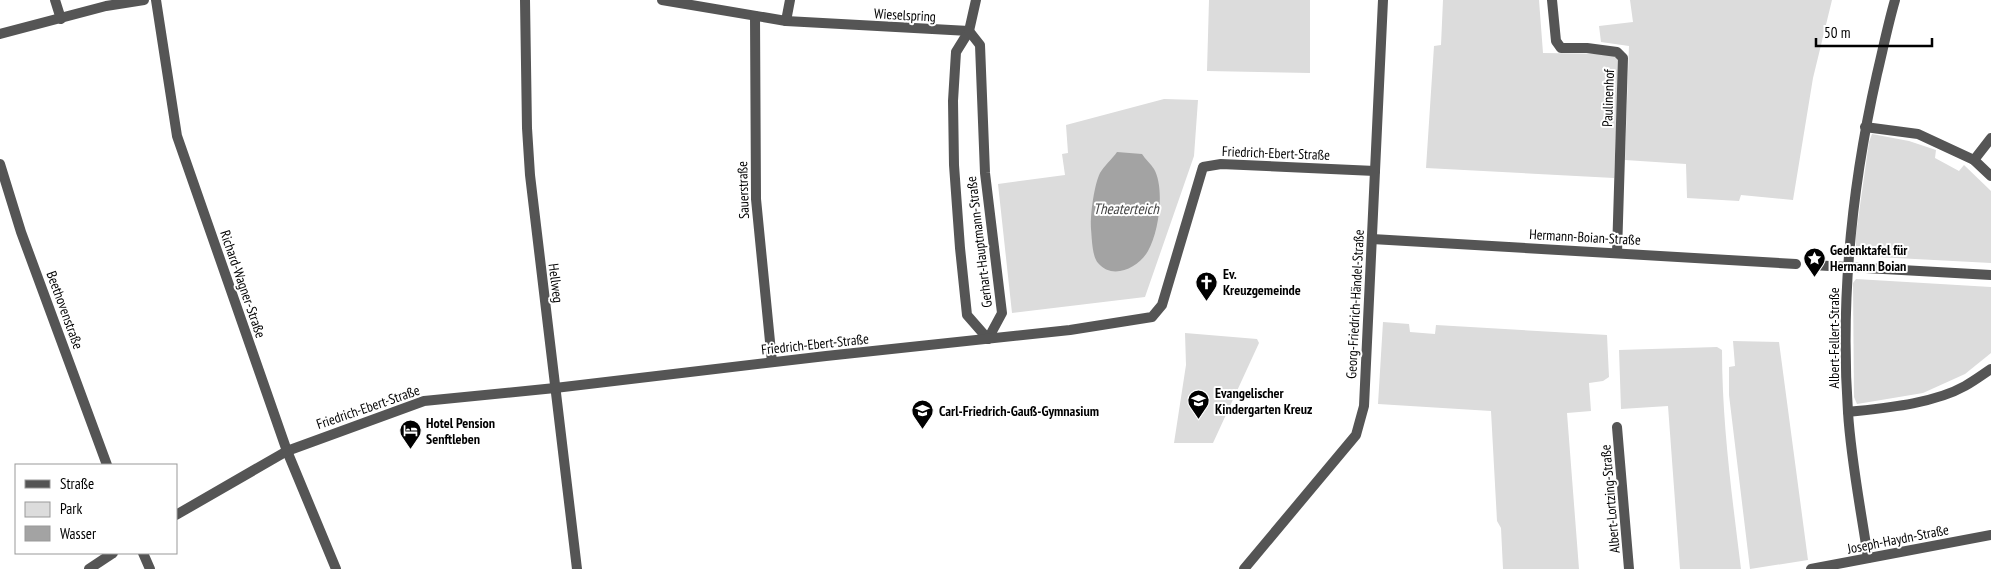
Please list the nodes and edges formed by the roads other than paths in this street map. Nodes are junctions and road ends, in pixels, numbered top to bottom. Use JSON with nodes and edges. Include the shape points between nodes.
{"nodes":[{"id":1,"x":55,"y":0,"type":"edge"},
{"id":2,"x":144,"y":0,"type":"edge"},
{"id":3,"x":156,"y":0,"type":"edge"},
{"id":4,"x":525,"y":0,"type":"edge"},
{"id":5,"x":662,"y":0,"type":"edge"},
{"id":6,"x":790,"y":0,"type":"edge"},
{"id":7,"x":976,"y":0,"type":"edge"},
{"id":8,"x":1383,"y":0,"type":"edge"},
{"id":9,"x":1552,"y":0,"type":"edge"},
{"id":10,"x":1895,"y":0,"type":"edge"},
{"id":11,"x":755,"y":16,"type":"junction"},
{"id":12,"x":61,"y":19,"type":"junction"},
{"id":13,"x":786,"y":21,"type":"junction"},
{"id":14,"x":969,"y":31,"type":"junction"},
{"id":15,"x":0,"y":34,"type":"edge"},
{"id":16,"x":1865,"y":127,"type":"junction"},
{"id":17,"x":1991,"y":138,"type":"edge"},
{"id":18,"x":1974,"y":160,"type":"junction"},
{"id":19,"x":0,"y":164,"type":"edge"},
{"id":20,"x":1375,"y":171,"type":"junction"},
{"id":21,"x":1991,"y":176,"type":"edge"},
{"id":22,"x":1372,"y":238,"type":"junction"},
{"id":23,"x":1617,"y":253,"type":"junction"},
{"id":24,"x":1796,"y":264,"type":"dead end"},
{"id":25,"x":1812,"y":265,"type":"dead end"},
{"id":26,"x":1848,"y":267,"type":"junction"},
{"id":27,"x":1991,"y":275,"type":"edge"},
{"id":28,"x":988,"y":339,"type":"junction"},
{"id":29,"x":772,"y":362,"type":"junction"},
{"id":30,"x":1991,"y":369,"type":"edge"},
{"id":31,"x":555,"y":388,"type":"junction"},
{"id":32,"x":1848,"y":412,"type":"junction"},
{"id":33,"x":1617,"y":427,"type":"dead end"},
{"id":34,"x":287,"y":451,"type":"junction"},
{"id":35,"x":107,"y":464,"type":"edge"},
{"id":36,"x":178,"y":515,"type":"edge"},
{"id":37,"x":1991,"y":535,"type":"edge"},
{"id":38,"x":112,"y":554,"type":"edge"},
{"id":39,"x":143,"y":554,"type":"edge"},
{"id":40,"x":1868,"y":558,"type":"junction"},
{"id":41,"x":90,"y":569,"type":"edge"},
{"id":42,"x":150,"y":569,"type":"edge"},
{"id":43,"x":336,"y":569,"type":"edge"},
{"id":44,"x":577,"y":569,"type":"edge"},
{"id":45,"x":1244,"y":569,"type":"edge"},
{"id":46,"x":1629,"y":569,"type":"edge"},
{"id":47,"x":1811,"y":569,"type":"edge"}],
"edges":[{"from":1,"to":12,"type":"street"},
{"from":2,"to":12,"type":"street","via":[[106,6]]},
{"from":3,"to":34,"type":"street","name":"Richard-Wagner-Straße","via":[[177,136]]},
{"from":4,"to":31,"type":"street","name":"Hellweg","via":[[528,143]]},
{"from":5,"to":11,"type":"street","name":"Wieselspring"},
{"from":6,"to":13,"type":"street"},
{"from":7,"to":14,"type":"street","name":"Gerhart-Hauptmann-Straße"},
{"from":8,"to":20,"type":"street","name":"Georg-Friedrich-Händel-Straße"},
{"from":9,"to":23,"type":"street","name":"Paulinenhof","via":[[1556,41],[1561,48],[1617,52],[1623,58]]},
{"from":10,"to":16,"type":"street","name":"Albert-Fellert-Straße"},
{"from":11,"to":13,"type":"street","name":"Wieselspring"},
{"from":11,"to":29,"type":"street","name":"Sauerstraße","via":[[756,199]]},
{"from":12,"to":15,"type":"street"},
{"from":13,"to":14,"type":"street","name":"Wieselspring"},
{"from":14,"to":28,"type":"street","name":"Gerhart-Hauptmann-Straße","via":[[980,44],[985,173],[1002,313]]},
{"from":14,"to":28,"type":"street","name":"Gerhart-Hauptmann-Straße","via":[[956,52],[954,165],[967,314]]},
{"from":16,"to":18,"type":"street","via":[[1918,134]]},
{"from":16,"to":26,"type":"street","name":"Albert-Fellert-Straße"},
{"from":17,"to":18,"type":"street"},
{"from":18,"to":21,"type":"street"},
{"from":19,"to":35,"type":"street","name":"Beethovenstraße","via":[[21,232]]},
{"from":20,"to":22,"type":"street","name":"Georg-Friedrich-Händel-Straße"},
{"from":20,"to":28,"type":"street","name":"Friedrich-Ebert-Straße","via":[[1221,164],[1203,168],[1162,305],[1152,317]]},
{"from":22,"to":23,"type":"street","name":"Hermann-Boian-Straße"},
{"from":22,"to":45,"type":"street","name":"Georg-Friedrich-Händel-Straße","via":[[1364,406],[1356,434]]},
{"from":23,"to":24,"type":"street","name":"Hermann-Boian-Straße"},
{"from":25,"to":26,"type":"street"},
{"from":26,"to":27,"type":"street"},
{"from":26,"to":32,"type":"street","name":"Albert-Fellert-Straße"},
{"from":28,"to":29,"type":"street","name":"Friedrich-Ebert-Straße"},
{"from":29,"to":31,"type":"street","name":"Friedrich-Ebert-Straße"},
{"from":30,"to":32,"type":"street","via":[[1964,387],[1939,396],[1906,405]]},
{"from":31,"to":34,"type":"street","name":"Friedrich-Ebert-Straße","via":[[424,401]]},
{"from":31,"to":44,"type":"street","name":"Hellweg"},
{"from":32,"to":40,"type":"street","name":"Albert-Fellert-Straße"},
{"from":33,"to":46,"type":"street","name":"Albert-Lortzing-Straße"},
{"from":34,"to":36,"type":"street","name":"Friedrich-Ebert-Straße"},
{"from":34,"to":43,"type":"street","name":"Richard-Wagner-Straße"},
{"from":37,"to":40,"type":"street","name":"Joseph-Haydn-Straße"},
{"from":38,"to":41,"type":"street"},
{"from":39,"to":42,"type":"street"},
{"from":40,"to":47,"type":"street","name":"Joseph-Haydn-Straße"}]}
